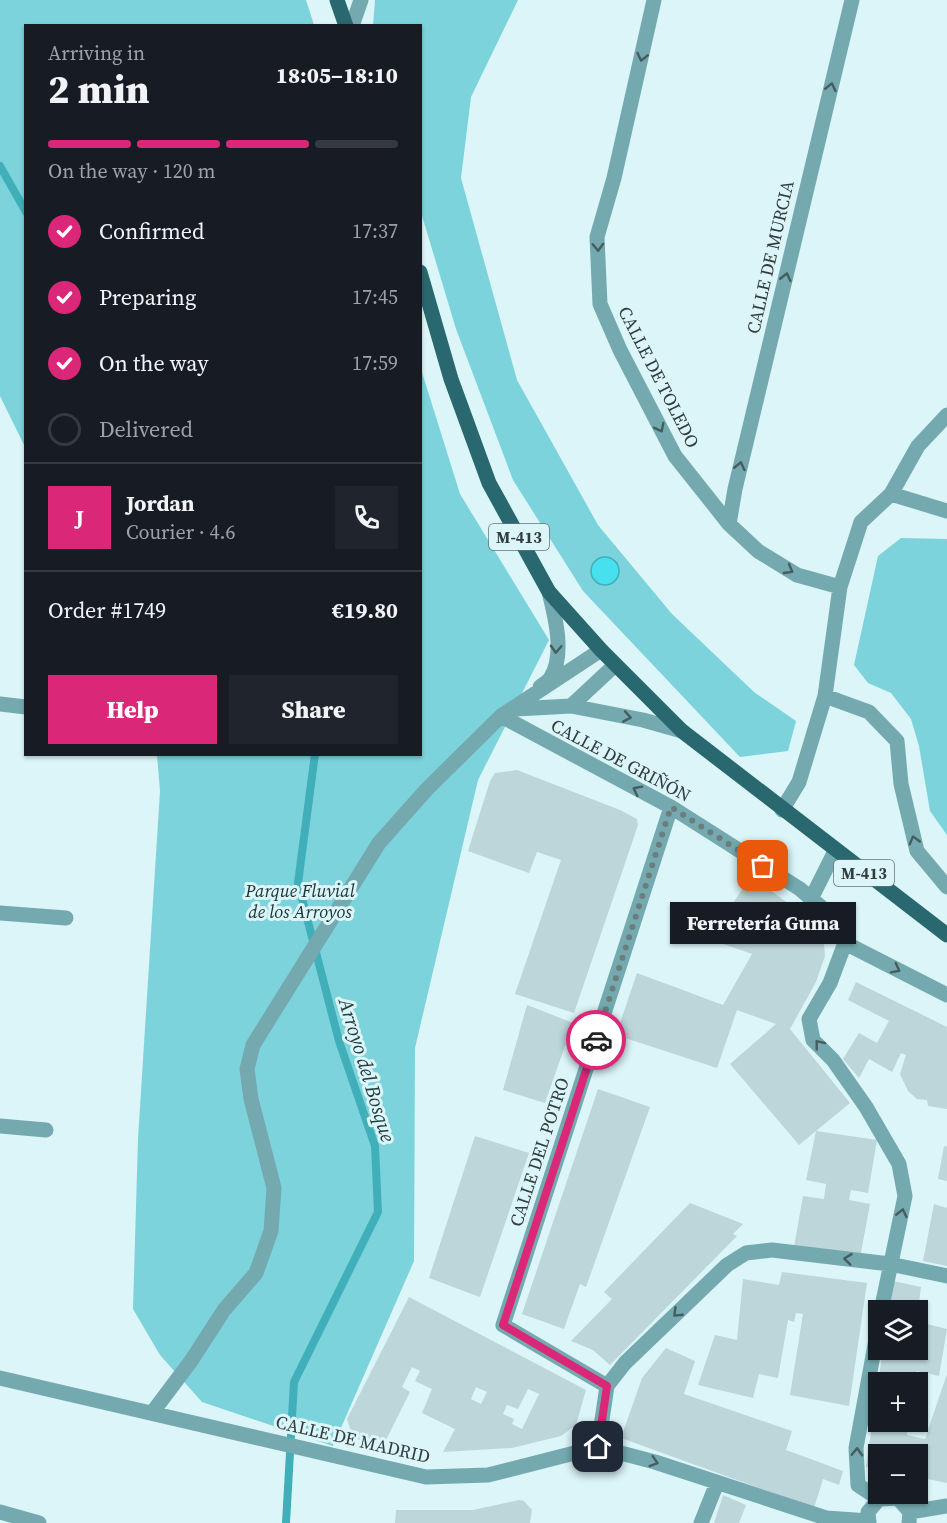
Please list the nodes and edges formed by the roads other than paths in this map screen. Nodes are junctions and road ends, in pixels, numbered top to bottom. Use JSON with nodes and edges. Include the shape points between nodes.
{"nodes":[{"id":1,"x":337,"y":0,"type":"edge"},
{"id":2,"x":361,"y":0,"type":"edge"},
{"id":3,"x":654,"y":0,"type":"edge"},
{"id":4,"x":852,"y":0,"type":"edge"},
{"id":5,"x":345,"y":24,"type":"edge"},
{"id":6,"x":353,"y":24,"type":"edge"},
{"id":7,"x":422,"y":279,"type":"edge"},
{"id":8,"x":947,"y":415,"type":"edge"},
{"id":9,"x":891,"y":494,"type":"junction"},
{"id":10,"x":947,"y":511,"type":"edge"},
{"id":11,"x":729,"y":524,"type":"junction"},
{"id":12,"x":840,"y":587,"type":"junction"},
{"id":13,"x":549,"y":592,"type":"junction"},
{"id":14,"x":602,"y":650,"type":"junction"},
{"id":15,"x":615,"y":665,"type":"junction"},
{"id":16,"x":825,"y":696,"type":"junction"},
{"id":17,"x":0,"y":704,"type":"edge"},
{"id":18,"x":571,"y":706,"type":"junction"},
{"id":19,"x":24,"y":707,"type":"edge"},
{"id":20,"x":516,"y":709,"type":"junction"},
{"id":21,"x":501,"y":716,"type":"junction"},
{"id":22,"x":682,"y":731,"type":"junction"},
{"id":23,"x":671,"y":807,"type":"junction"},
{"id":24,"x":782,"y":810,"type":"junction"},
{"id":25,"x":835,"y":850,"type":"junction"},
{"id":26,"x":947,"y":887,"type":"edge"},
{"id":27,"x":811,"y":899,"type":"junction"},
{"id":28,"x":0,"y":913,"type":"edge"},
{"id":29,"x":66,"y":918,"type":"dead end"},
{"id":30,"x":947,"y":935,"type":"edge"},
{"id":31,"x":845,"y":943,"type":"junction"},
{"id":32,"x":947,"y":995,"type":"edge"},
{"id":33,"x":0,"y":1126,"type":"edge"},
{"id":34,"x":46,"y":1130,"type":"dead end"},
{"id":35,"x":890,"y":1264,"type":"junction"},
{"id":36,"x":947,"y":1276,"type":"edge"},
{"id":37,"x":883,"y":1300,"type":"edge"},
{"id":38,"x":872,"y":1360,"type":"edge"},
{"id":39,"x":0,"y":1378,"type":"edge"},
{"id":40,"x":607,"y":1386,"type":"junction"},
{"id":41,"x":152,"y":1413,"type":"junction"},
{"id":42,"x":598,"y":1447,"type":"junction"},
{"id":43,"x":717,"y":1483,"type":"junction"},
{"id":44,"x":868,"y":1492,"type":"edge"},
{"id":45,"x":875,"y":1504,"type":"edge"},
{"id":46,"x":901,"y":1504,"type":"edge"},
{"id":47,"x":947,"y":1506,"type":"edge"},
{"id":48,"x":0,"y":1512,"type":"edge"},
{"id":49,"x":909,"y":1517,"type":"edge"},
{"id":50,"x":869,"y":1522,"type":"edge"},
{"id":51,"x":39,"y":1523,"type":"edge"},
{"id":52,"x":702,"y":1523,"type":"edge"}],
"edges":[{"from":1,"to":5,"type":"main road"},
{"from":2,"to":6,"type":"street"},
{"from":3,"to":11,"type":"street","name":"CALLE DE TOLEDO","one_way":true,"via":[[597,237],[600,304],[675,456]]},
{"from":11,"to":4,"type":"street","name":"CALLE DE MURCIA","one_way":true},
{"from":7,"to":13,"type":"main road","number":"M-413","via":[[451,379],[489,483]]},
{"from":8,"to":9,"type":"street","via":[[918,446]]},
{"from":9,"to":10,"type":"street"},
{"from":9,"to":12,"type":"street","via":[[861,522]]},
{"from":11,"to":12,"type":"street","name":"CALLE DE TOLEDO","one_way":true,"via":[[758,551],[797,575]]},
{"from":12,"to":16,"type":"street"},
{"from":13,"to":14,"type":"main road","number":"M-413"},
{"from":13,"to":20,"type":"street","one_way":true,"via":[[556,626],[551,677]]},
{"from":14,"to":15,"type":"main road","number":"M-413"},
{"from":14,"to":20,"type":"street"},
{"from":15,"to":18,"type":"street"},
{"from":15,"to":22,"type":"main road","number":"M-413"},
{"from":16,"to":24,"type":"street","via":[[799,782]]},
{"from":26,"to":16,"type":"street","one_way":true,"via":[[917,851],[901,784],[897,741],[869,712]]},
{"from":17,"to":19,"type":"street"},
{"from":18,"to":20,"type":"street"},
{"from":18,"to":22,"type":"street","one_way":true},
{"from":20,"to":21,"type":"street"},
{"from":23,"to":21,"type":"street","name":"CALLE DE GRIÑÓN","one_way":true},
{"from":21,"to":41,"type":"street","via":[[379,843],[253,1045],[247,1069],[274,1188],[271,1231],[256,1273],[224,1310]]},
{"from":22,"to":24,"type":"main road","number":"M-413"},
{"from":23,"to":27,"type":"street","name":"CALLE DE GRIÑÓN"},
{"from":23,"to":40,"type":"street","name":"CALLE DEL POTRO","via":[[503,1325]]},
{"from":24,"to":25,"type":"main road","number":"M-413"},
{"from":25,"to":27,"type":"street"},
{"from":25,"to":30,"type":"main road","number":"M-413"},
{"from":27,"to":31,"type":"street","name":"CALLE DE GRIÑÓN","via":[[827,912]]},
{"from":28,"to":29,"type":"street"},
{"from":31,"to":32,"type":"street","one_way":true},
{"from":35,"to":31,"type":"street","one_way":true,"via":[[905,1196],[899,1164],[866,1107],[833,1060],[813,1040],[809,1019],[830,983]]},
{"from":33,"to":34,"type":"street"},
{"from":35,"to":36,"type":"street"},
{"from":35,"to":37,"type":"street"},
{"from":35,"to":40,"type":"street","one_way":true,"via":[[772,1250],[746,1253],[726,1265],[625,1363]]},
{"from":44,"to":38,"type":"street","one_way":true,"via":[[858,1485],[856,1448]]},
{"from":39,"to":41,"type":"street","name":"CALLE DE MADRID"},
{"from":40,"to":42,"type":"street"},
{"from":41,"to":42,"type":"street","name":"CALLE DE MADRID","via":[[426,1477],[488,1475]]},
{"from":42,"to":43,"type":"street","one_way":true},
{"from":43,"to":50,"type":"street","via":[[826,1518]]},
{"from":43,"to":52,"type":"street"},
{"from":45,"to":50,"type":"street","via":[[868,1512]]},
{"from":46,"to":49,"type":"street"},
{"from":47,"to":49,"type":"street"},
{"from":48,"to":51,"type":"street"}]}
